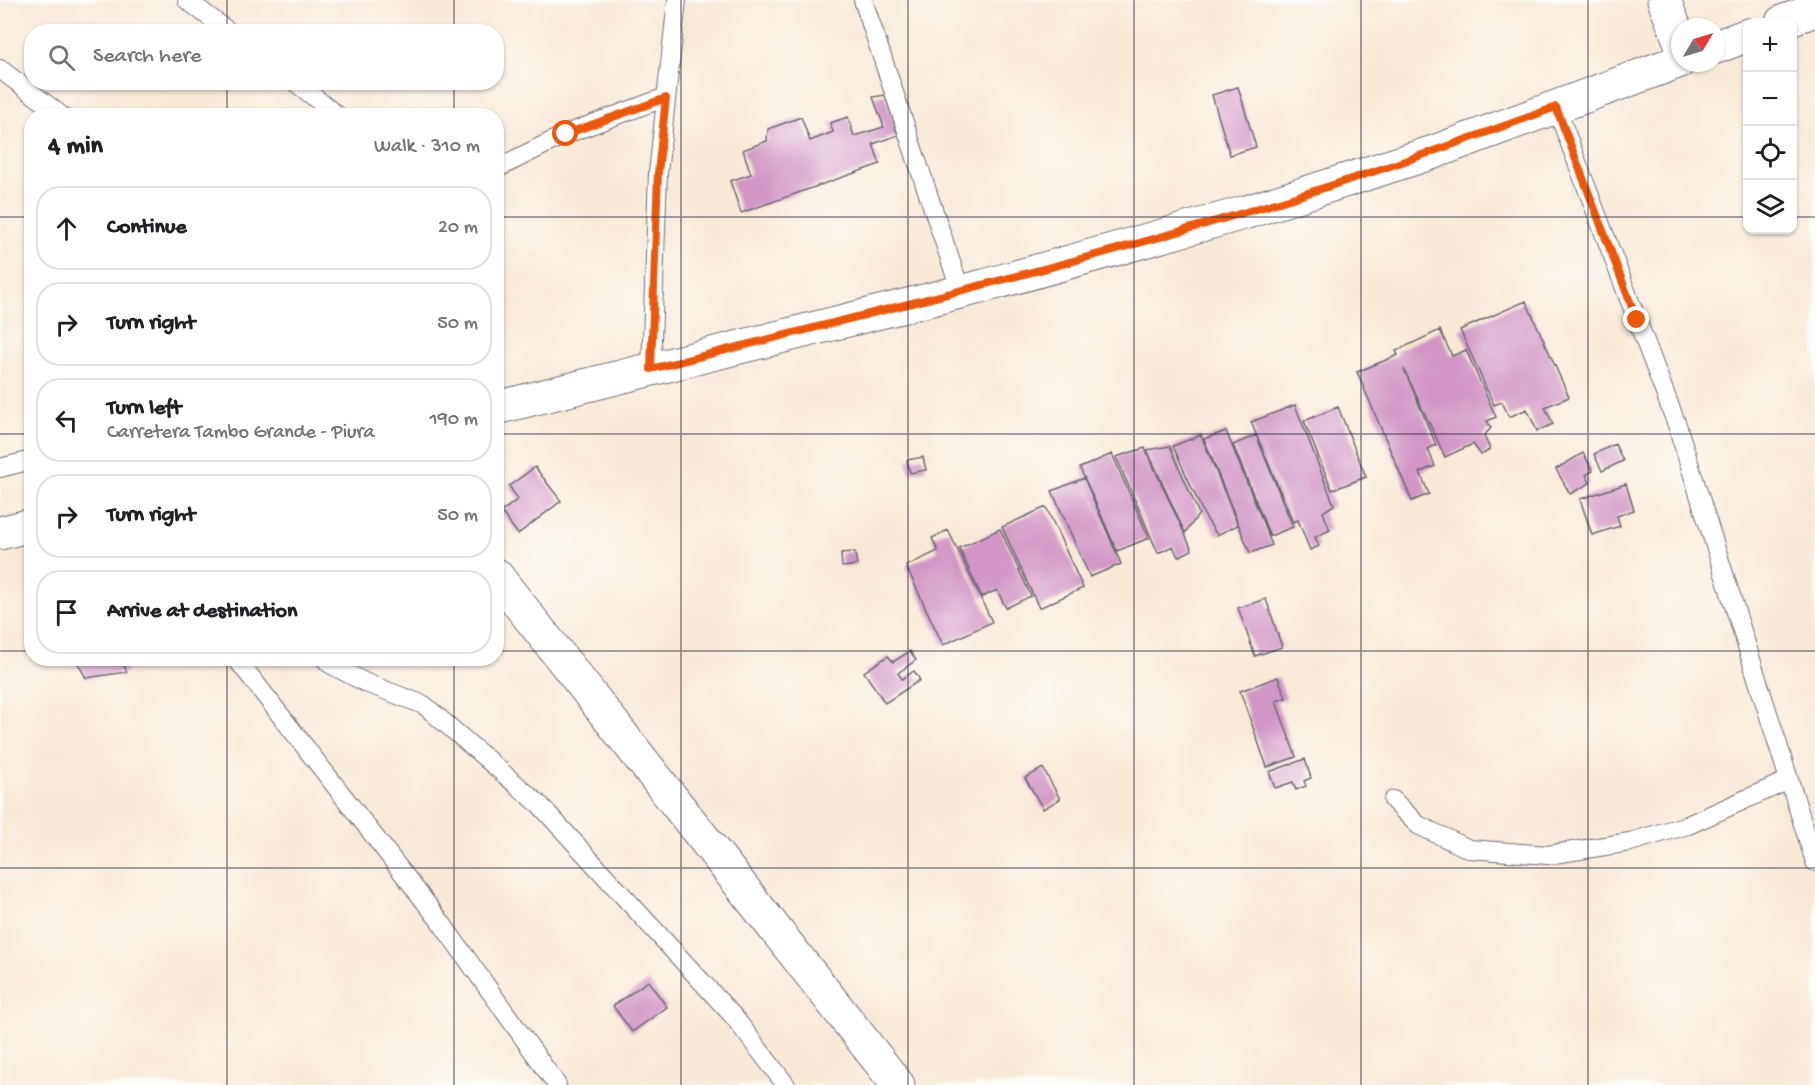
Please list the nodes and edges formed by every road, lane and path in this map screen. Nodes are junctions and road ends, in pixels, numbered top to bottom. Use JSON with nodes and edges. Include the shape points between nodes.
{"nodes":[{"id":1,"x":188,"y":0,"type":"edge"},
{"id":2,"x":677,"y":0,"type":"edge"},
{"id":3,"x":864,"y":0,"type":"edge"},
{"id":4,"x":1664,"y":0,"type":"edge"},
{"id":5,"x":1815,"y":10,"type":"edge"},
{"id":6,"x":1671,"y":18,"type":"edge"},
{"id":7,"x":1793,"y":18,"type":"edge"},
{"id":8,"x":219,"y":24,"type":"edge"},
{"id":9,"x":1743,"y":38,"type":"edge"},
{"id":10,"x":1725,"y":44,"type":"edge"},
{"id":11,"x":1671,"y":64,"type":"edge"},
{"id":12,"x":0,"y":69,"type":"edge"},
{"id":13,"x":24,"y":87,"type":"edge"},
{"id":14,"x":28,"y":90,"type":"edge"},
{"id":15,"x":305,"y":90,"type":"edge"},
{"id":16,"x":666,"y":98,"type":"junction"},
{"id":17,"x":1556,"y":107,"type":"junction"},
{"id":18,"x":51,"y":108,"type":"edge"},
{"id":19,"x":328,"y":108,"type":"edge"},
{"id":20,"x":504,"y":165,"type":"edge"},
{"id":21,"x":961,"y":292,"type":"junction"},
{"id":22,"x":651,"y":369,"type":"junction"},
{"id":23,"x":504,"y":406,"type":"edge"},
{"id":24,"x":24,"y":462,"type":"edge"},
{"id":25,"x":0,"y":468,"type":"edge"},
{"id":26,"x":24,"y":527,"type":"edge"},
{"id":27,"x":0,"y":533,"type":"edge"},
{"id":28,"x":504,"y":585,"type":"edge"},
{"id":29,"x":242,"y":666,"type":"edge"},
{"id":30,"x":334,"y":666,"type":"edge"},
{"id":31,"x":1789,"y":780,"type":"junction"},
{"id":32,"x":1393,"y":800,"type":"dead end"},
{"id":33,"x":1815,"y":862,"type":"edge"},
{"id":34,"x":557,"y":1085,"type":"edge"},
{"id":35,"x":786,"y":1085,"type":"edge"},
{"id":36,"x":898,"y":1085,"type":"edge"}],
"edges":[{"from":1,"to":8,"type":"lane"},
{"from":2,"to":16,"type":"lane"},
{"from":3,"to":21,"type":"lane"},
{"from":4,"to":6,"type":"main road"},
{"from":5,"to":7,"type":"main road"},
{"from":9,"to":10,"type":"main road"},
{"from":11,"to":17,"type":"main road"},
{"from":12,"to":13,"type":"lane"},
{"from":14,"to":18,"type":"lane"},
{"from":15,"to":19,"type":"lane"},
{"from":16,"to":20,"type":"lane","via":[[566,134]]},
{"from":16,"to":22,"type":"lane","via":[[658,173]]},
{"from":17,"to":21,"type":"main road","via":[[1434,152],[1246,212]]},
{"from":17,"to":31,"type":"lane","via":[[1677,425]]},
{"from":21,"to":22,"type":"main road"},
{"from":22,"to":23,"type":"main road"},
{"from":24,"to":25,"type":"lane"},
{"from":26,"to":27,"type":"main road"},
{"from":28,"to":36,"type":"main road"},
{"from":29,"to":34,"type":"lane","via":[[440,921]]},
{"from":30,"to":35,"type":"lane","via":[[424,705],[540,805],[734,1017]]},
{"from":31,"to":32,"type":"lane","via":[[1688,825],[1630,842],[1548,855],[1469,849],[1418,825]]},
{"from":31,"to":33,"type":"lane"}]}
